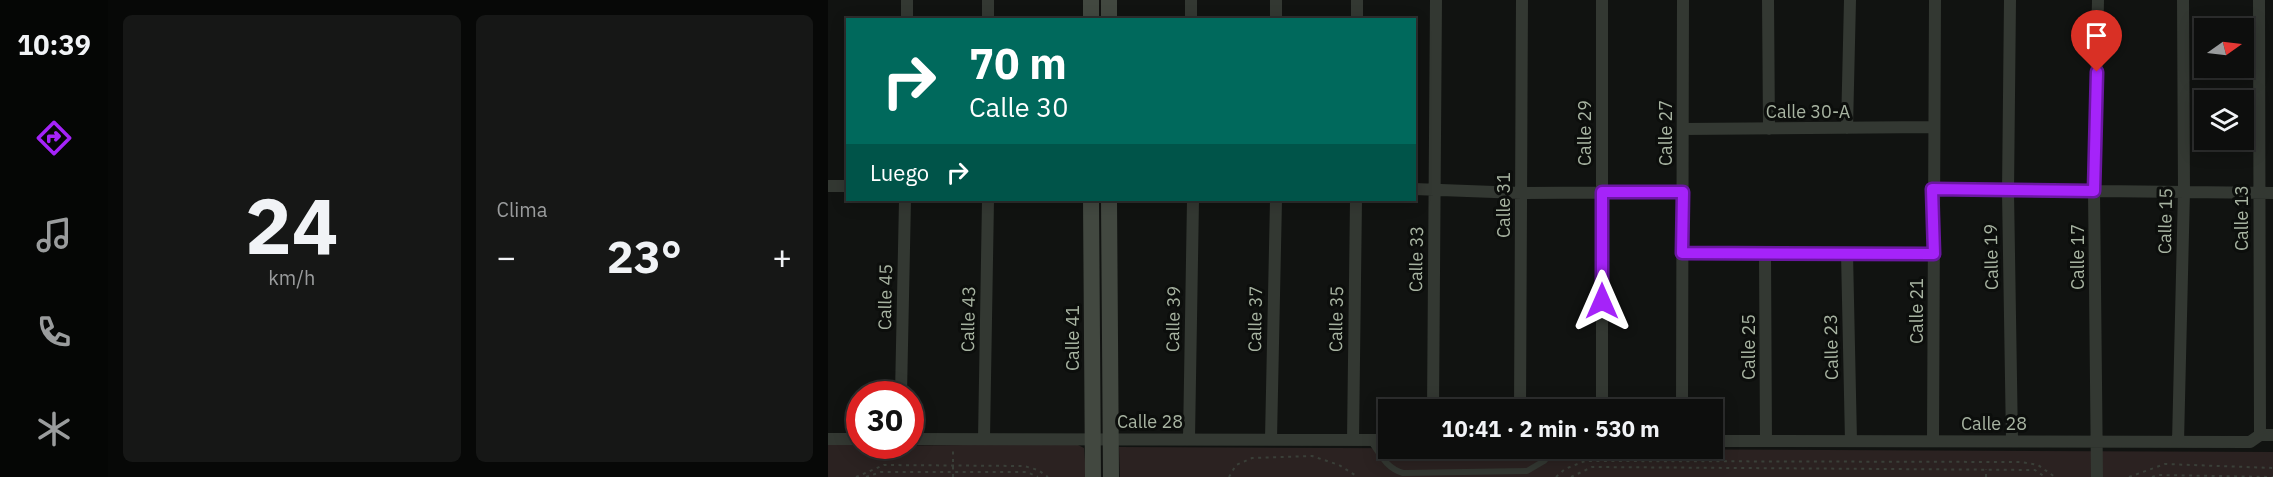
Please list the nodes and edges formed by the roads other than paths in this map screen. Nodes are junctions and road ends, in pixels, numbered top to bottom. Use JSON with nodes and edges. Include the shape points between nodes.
{"nodes":[{"id":1,"x":907,"y":0,"type":"edge"},
{"id":2,"x":988,"y":0,"type":"edge"},
{"id":3,"x":1091,"y":0,"type":"edge"},
{"id":4,"x":1109,"y":0,"type":"edge"},
{"id":5,"x":1191,"y":0,"type":"edge"},
{"id":6,"x":1276,"y":0,"type":"edge"},
{"id":7,"x":1357,"y":0,"type":"edge"},
{"id":8,"x":1436,"y":0,"type":"edge"},
{"id":9,"x":1522,"y":0,"type":"edge"},
{"id":10,"x":1602,"y":0,"type":"edge"},
{"id":11,"x":1683,"y":0,"type":"edge"},
{"id":12,"x":1768,"y":0,"type":"edge"},
{"id":13,"x":1850,"y":0,"type":"edge"},
{"id":14,"x":1935,"y":0,"type":"edge"},
{"id":15,"x":2010,"y":0,"type":"edge"},
{"id":16,"x":2098,"y":0,"type":"edge"},
{"id":17,"x":2183,"y":0,"type":"edge"},
{"id":18,"x":2259,"y":0,"type":"edge"},
{"id":19,"x":907,"y":18,"type":"edge"},
{"id":20,"x":988,"y":18,"type":"edge"},
{"id":21,"x":1091,"y":18,"type":"edge"},
{"id":22,"x":1109,"y":18,"type":"edge"},
{"id":23,"x":1191,"y":18,"type":"edge"},
{"id":24,"x":1276,"y":18,"type":"edge"},
{"id":25,"x":1357,"y":18,"type":"edge"},
{"id":26,"x":1933,"y":127,"type":"junction"},
{"id":27,"x":1683,"y":129,"type":"junction"},
{"id":28,"x":1769,"y":129,"type":"junction"},
{"id":29,"x":1847,"y":129,"type":"junction"},
{"id":30,"x":828,"y":186,"type":"edge"},
{"id":31,"x":846,"y":186,"type":"edge"},
{"id":32,"x":1416,"y":189,"type":"edge"},
{"id":33,"x":1435,"y":189,"type":"junction"},
{"id":34,"x":1932,"y":189,"type":"junction"},
{"id":35,"x":2094,"y":191,"type":"junction"},
{"id":36,"x":2184,"y":191,"type":"junction"},
{"id":37,"x":1602,"y":192,"type":"junction"},
{"id":38,"x":1683,"y":192,"type":"junction"},
{"id":39,"x":2008,"y":192,"type":"junction"},
{"id":40,"x":1521,"y":193,"type":"junction"},
{"id":41,"x":2258,"y":193,"type":"junction"},
{"id":42,"x":2273,"y":193,"type":"edge"},
{"id":43,"x":905,"y":201,"type":"edge"},
{"id":44,"x":988,"y":201,"type":"edge"},
{"id":45,"x":1091,"y":201,"type":"edge"},
{"id":46,"x":1109,"y":201,"type":"edge"},
{"id":47,"x":1193,"y":201,"type":"edge"},
{"id":48,"x":1276,"y":201,"type":"edge"},
{"id":49,"x":1356,"y":201,"type":"edge"},
{"id":50,"x":1682,"y":253,"type":"junction"},
{"id":51,"x":1847,"y":253,"type":"junction"},
{"id":52,"x":1765,"y":254,"type":"junction"},
{"id":53,"x":1934,"y":254,"type":"junction"},
{"id":54,"x":901,"y":381,"type":"edge"},
{"id":55,"x":1432,"y":399,"type":"edge"},
{"id":56,"x":1520,"y":399,"type":"edge"},
{"id":57,"x":1602,"y":399,"type":"edge"},
{"id":58,"x":1682,"y":399,"type":"edge"},
{"id":59,"x":2260,"y":435,"type":"junction"},
{"id":60,"x":2273,"y":435,"type":"edge"},
{"id":61,"x":828,"y":438,"type":"edge"},
{"id":62,"x":846,"y":439,"type":"edge"},
{"id":63,"x":924,"y":439,"type":"edge"},
{"id":64,"x":984,"y":439,"type":"junction"},
{"id":65,"x":1091,"y":439,"type":"junction"},
{"id":66,"x":1109,"y":439,"type":"junction"},
{"id":67,"x":1189,"y":439,"type":"junction"},
{"id":68,"x":1271,"y":439,"type":"junction"},
{"id":69,"x":1353,"y":440,"type":"junction"},
{"id":70,"x":1370,"y":440,"type":"junction"},
{"id":71,"x":1378,"y":440,"type":"edge"},
{"id":72,"x":1723,"y":441,"type":"edge"},
{"id":73,"x":1766,"y":441,"type":"junction"},
{"id":74,"x":1851,"y":441,"type":"junction"},
{"id":75,"x":1933,"y":441,"type":"junction"},
{"id":76,"x":2012,"y":441,"type":"junction"},
{"id":77,"x":2096,"y":442,"type":"junction"},
{"id":78,"x":2178,"y":442,"type":"junction"},
{"id":79,"x":1378,"y":452,"type":"edge"},
{"id":80,"x":1383,"y":459,"type":"edge"},
{"id":81,"x":1545,"y":459,"type":"edge"},
{"id":82,"x":1093,"y":477,"type":"edge"},
{"id":83,"x":1111,"y":477,"type":"edge"},
{"id":84,"x":2097,"y":477,"type":"edge"}],
"edges":[{"from":1,"to":19,"type":"street"},
{"from":2,"to":20,"type":"street"},
{"from":3,"to":21,"type":"main road"},
{"from":4,"to":22,"type":"main road"},
{"from":5,"to":23,"type":"street"},
{"from":6,"to":24,"type":"street"},
{"from":7,"to":25,"type":"street"},
{"from":8,"to":33,"type":"street","name":"Calle 33"},
{"from":9,"to":40,"type":"street","name":"Calle 31"},
{"from":10,"to":37,"type":"street","name":"Calle 29"},
{"from":11,"to":27,"type":"street","name":"Calle 27"},
{"from":12,"to":28,"type":"street"},
{"from":13,"to":29,"type":"street"},
{"from":14,"to":26,"type":"street","name":"Calle 21"},
{"from":15,"to":39,"type":"street","name":"Calle 19"},
{"from":16,"to":35,"type":"street","name":"Calle 17"},
{"from":17,"to":36,"type":"street","name":"Calle 15"},
{"from":18,"to":41,"type":"street","name":"Calle 13"},
{"from":26,"to":29,"type":"street","name":"Calle 30-A"},
{"from":26,"to":34,"type":"street","name":"Calle 21"},
{"from":27,"to":28,"type":"street","name":"Calle 30-A"},
{"from":27,"to":38,"type":"street","name":"Calle 27"},
{"from":28,"to":29,"type":"street","name":"Calle 30-A"},
{"from":30,"to":31,"type":"street"},
{"from":32,"to":33,"type":"street"},
{"from":33,"to":40,"type":"street"},
{"from":33,"to":55,"type":"street","name":"Calle 33"},
{"from":34,"to":39,"type":"street"},
{"from":34,"to":53,"type":"street","name":"Calle 21"},
{"from":35,"to":36,"type":"street"},
{"from":35,"to":39,"type":"street"},
{"from":35,"to":77,"type":"street","name":"Calle 17"},
{"from":36,"to":41,"type":"street"},
{"from":36,"to":78,"type":"street","name":"Calle 15"},
{"from":37,"to":38,"type":"street"},
{"from":37,"to":40,"type":"street"},
{"from":37,"to":57,"type":"street","name":"Calle 29"},
{"from":38,"to":50,"type":"street","name":"Calle 27"},
{"from":39,"to":76,"type":"street","name":"Calle 19"},
{"from":40,"to":56,"type":"street","name":"Calle 31"},
{"from":41,"to":42,"type":"street"},
{"from":41,"to":59,"type":"street","name":"Calle 13"},
{"from":43,"to":54,"type":"street","name":"Calle 45"},
{"from":44,"to":64,"type":"street","name":"Calle 43"},
{"from":45,"to":65,"type":"main road","name":"Calle 41"},
{"from":46,"to":66,"type":"main road","name":"Calle 41"},
{"from":47,"to":67,"type":"street","name":"Calle 39"},
{"from":48,"to":68,"type":"street","name":"Calle 37"},
{"from":49,"to":69,"type":"street","name":"Calle 35"},
{"from":50,"to":52,"type":"street"},
{"from":50,"to":58,"type":"street","name":"Calle 27"},
{"from":51,"to":52,"type":"street"},
{"from":51,"to":53,"type":"street"},
{"from":51,"to":74,"type":"street","name":"Calle 23"},
{"from":52,"to":73,"type":"street","name":"Calle 25"},
{"from":53,"to":75,"type":"street","name":"Calle 21"},
{"from":59,"to":60,"type":"street","name":"Calle 28"},
{"from":59,"to":78,"type":"street","name":"Calle 28","via":[[2250,442]]},
{"from":61,"to":62,"type":"street"},
{"from":63,"to":64,"type":"street","name":"Calle 28"},
{"from":64,"to":65,"type":"street","name":"Calle 28"},
{"from":65,"to":66,"type":"street","name":"Calle 28"},
{"from":65,"to":82,"type":"main road","name":"Calle 41"},
{"from":66,"to":67,"type":"street","name":"Calle 28"},
{"from":66,"to":83,"type":"main road","name":"Calle 41"},
{"from":67,"to":68,"type":"street","name":"Calle 28"},
{"from":68,"to":69,"type":"street","name":"Calle 28"},
{"from":69,"to":70,"type":"street","name":"Calle 28"},
{"from":70,"to":71,"type":"street","name":"Calle 28"},
{"from":70,"to":79,"type":"lane"},
{"from":72,"to":73,"type":"street","name":"Calle 28"},
{"from":73,"to":74,"type":"street","name":"Calle 28"},
{"from":74,"to":75,"type":"street","name":"Calle 28"},
{"from":75,"to":76,"type":"street","name":"Calle 28"},
{"from":76,"to":77,"type":"street","name":"Calle 28"},
{"from":77,"to":78,"type":"street","name":"Calle 28"},
{"from":77,"to":84,"type":"street","name":"Calle 17"},
{"from":80,"to":81,"type":"lane","via":[[1393,470],[1403,473],[1527,471]]}]}
